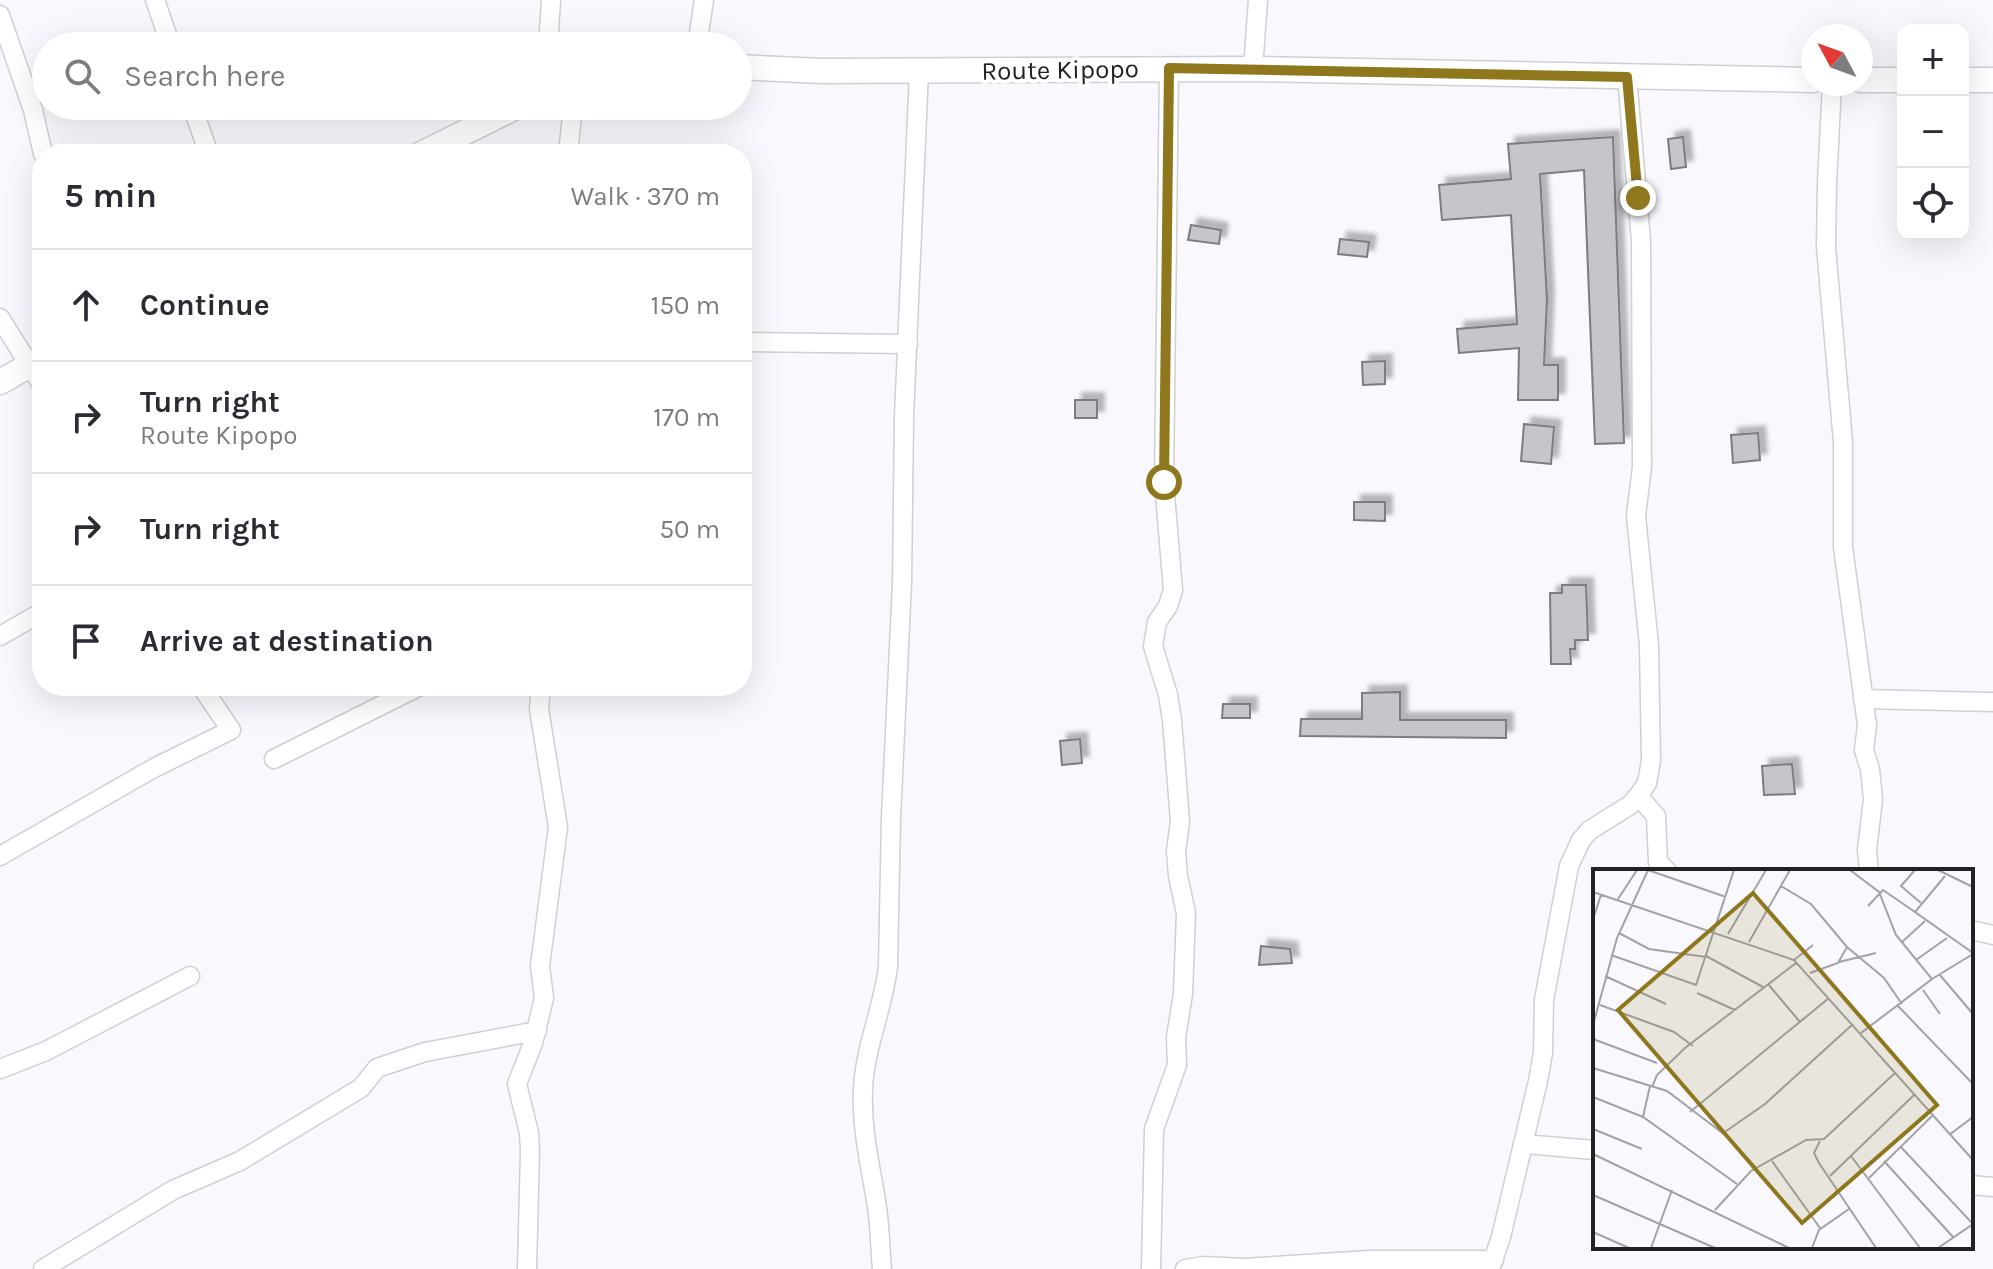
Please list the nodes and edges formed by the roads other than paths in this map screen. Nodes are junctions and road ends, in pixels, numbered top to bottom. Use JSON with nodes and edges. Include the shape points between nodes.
{"nodes":[{"id":1,"x":155,"y":0,"type":"edge"},
{"id":2,"x":551,"y":0,"type":"edge"},
{"id":3,"x":704,"y":0,"type":"edge"},
{"id":4,"x":1258,"y":0,"type":"edge"},
{"id":5,"x":0,"y":15,"type":"edge"},
{"id":6,"x":166,"y":32,"type":"edge"},
{"id":7,"x":549,"y":32,"type":"edge"},
{"id":8,"x":699,"y":32,"type":"edge"},
{"id":9,"x":752,"y":68,"type":"edge"},
{"id":10,"x":1169,"y":68,"type":"junction"},
{"id":11,"x":1253,"y":69,"type":"junction"},
{"id":12,"x":919,"y":71,"type":"junction"},
{"id":13,"x":1627,"y":77,"type":"junction"},
{"id":14,"x":1801,"y":80,"type":"edge"},
{"id":15,"x":1873,"y":80,"type":"edge"},
{"id":16,"x":1897,"y":80,"type":"edge"},
{"id":17,"x":1969,"y":80,"type":"edge"},
{"id":18,"x":1993,"y":80,"type":"edge"},
{"id":19,"x":1832,"y":96,"type":"edge"},
{"id":20,"x":32,"y":107,"type":"edge"},
{"id":21,"x":35,"y":120,"type":"edge"},
{"id":22,"x":197,"y":120,"type":"edge"},
{"id":23,"x":490,"y":120,"type":"edge"},
{"id":24,"x":572,"y":120,"type":"edge"},
{"id":25,"x":41,"y":144,"type":"edge"},
{"id":26,"x":205,"y":144,"type":"edge"},
{"id":27,"x":441,"y":144,"type":"edge"},
{"id":28,"x":569,"y":144,"type":"edge"},
{"id":29,"x":0,"y":318,"type":"edge"},
{"id":30,"x":752,"y":342,"type":"edge"},
{"id":31,"x":908,"y":344,"type":"junction"},
{"id":32,"x":32,"y":361,"type":"edge"},
{"id":33,"x":32,"y":371,"type":"edge"},
{"id":34,"x":0,"y":382,"type":"edge"},
{"id":35,"x":32,"y":618,"type":"edge"},
{"id":36,"x":0,"y":636,"type":"edge"},
{"id":37,"x":208,"y":696,"type":"edge"},
{"id":38,"x":400,"y":696,"type":"edge"},
{"id":39,"x":540,"y":696,"type":"edge"},
{"id":40,"x":1863,"y":699,"type":"junction"},
{"id":41,"x":1993,"y":702,"type":"edge"},
{"id":42,"x":274,"y":759,"type":"dead end"},
{"id":43,"x":1638,"y":796,"type":"junction"},
{"id":44,"x":0,"y":856,"type":"edge"},
{"id":45,"x":1665,"y":869,"type":"edge"},
{"id":46,"x":1869,"y":869,"type":"edge"},
{"id":47,"x":1973,"y":930,"type":"edge"},
{"id":48,"x":1993,"y":935,"type":"edge"},
{"id":49,"x":190,"y":976,"type":"dead end"},
{"id":50,"x":537,"y":1031,"type":"junction"},
{"id":51,"x":0,"y":1069,"type":"edge"},
{"id":52,"x":1523,"y":1144,"type":"junction"},
{"id":53,"x":1593,"y":1150,"type":"edge"},
{"id":54,"x":1973,"y":1185,"type":"edge"},
{"id":55,"x":1993,"y":1187,"type":"edge"},
{"id":56,"x":1492,"y":1264,"type":"edge"},
{"id":57,"x":43,"y":1269,"type":"edge"},
{"id":58,"x":527,"y":1269,"type":"edge"},
{"id":59,"x":882,"y":1269,"type":"edge"},
{"id":60,"x":1151,"y":1269,"type":"edge"},
{"id":61,"x":1185,"y":1269,"type":"edge"}],
"edges":[{"from":1,"to":6,"type":"street"},
{"from":2,"to":7,"type":"street"},
{"from":3,"to":8,"type":"street"},
{"from":4,"to":11,"type":"street"},
{"from":5,"to":20,"type":"street"},
{"from":9,"to":12,"type":"main road","name":"Route Kipopo"},
{"from":10,"to":11,"type":"main road","name":"Route Kipopo"},
{"from":10,"to":12,"type":"main road","name":"Route Kipopo"},
{"from":10,"to":60,"type":"street","via":[[1164,482],[1173,590],[1157,622],[1153,646],[1172,720],[1180,821],[1177,864],[1186,913],[1177,1065],[1154,1129]]},
{"from":11,"to":13,"type":"main road","name":"Route Kipopo"},
{"from":12,"to":31,"type":"street"},
{"from":13,"to":14,"type":"main road","name":"Route Kipopo"},
{"from":13,"to":43,"type":"street","via":[[1641,241],[1642,454],[1636,516],[1649,645],[1651,761]]},
{"from":15,"to":16,"type":"main road"},
{"from":17,"to":18,"type":"main road"},
{"from":19,"to":40,"type":"street","via":[[1826,247],[1843,442],[1843,547]]},
{"from":21,"to":25,"type":"street"},
{"from":22,"to":26,"type":"street"},
{"from":23,"to":27,"type":"main road"},
{"from":24,"to":28,"type":"street"},
{"from":29,"to":32,"type":"street"},
{"from":30,"to":31,"type":"street"},
{"from":31,"to":59,"type":"street","via":[[888,967],[863,1090]]},
{"from":33,"to":34,"type":"main road"},
{"from":35,"to":36,"type":"street"},
{"from":37,"to":44,"type":"street","via":[[231,730]]},
{"from":38,"to":42,"type":"street"},
{"from":39,"to":50,"type":"street","via":[[558,827]]},
{"from":40,"to":41,"type":"street"},
{"from":40,"to":46,"type":"street","via":[[1864,750],[1873,799]]},
{"from":43,"to":45,"type":"street","via":[[1656,816],[1658,862]]},
{"from":43,"to":52,"type":"street","via":[[1590,830],[1569,866],[1544,1000],[1541,1067]]},
{"from":47,"to":48,"type":"street"},
{"from":49,"to":51,"type":"street","via":[[46,1051]]},
{"from":50,"to":57,"type":"street","via":[[425,1052],[377,1068],[361,1088],[307,1121],[240,1161],[173,1190]]},
{"from":50,"to":58,"type":"street","via":[[517,1084],[530,1151]]},
{"from":52,"to":53,"type":"street"},
{"from":52,"to":56,"type":"street"},
{"from":54,"to":55,"type":"street"},
{"from":56,"to":61,"type":"street","via":[[1369,1260]]}]}
